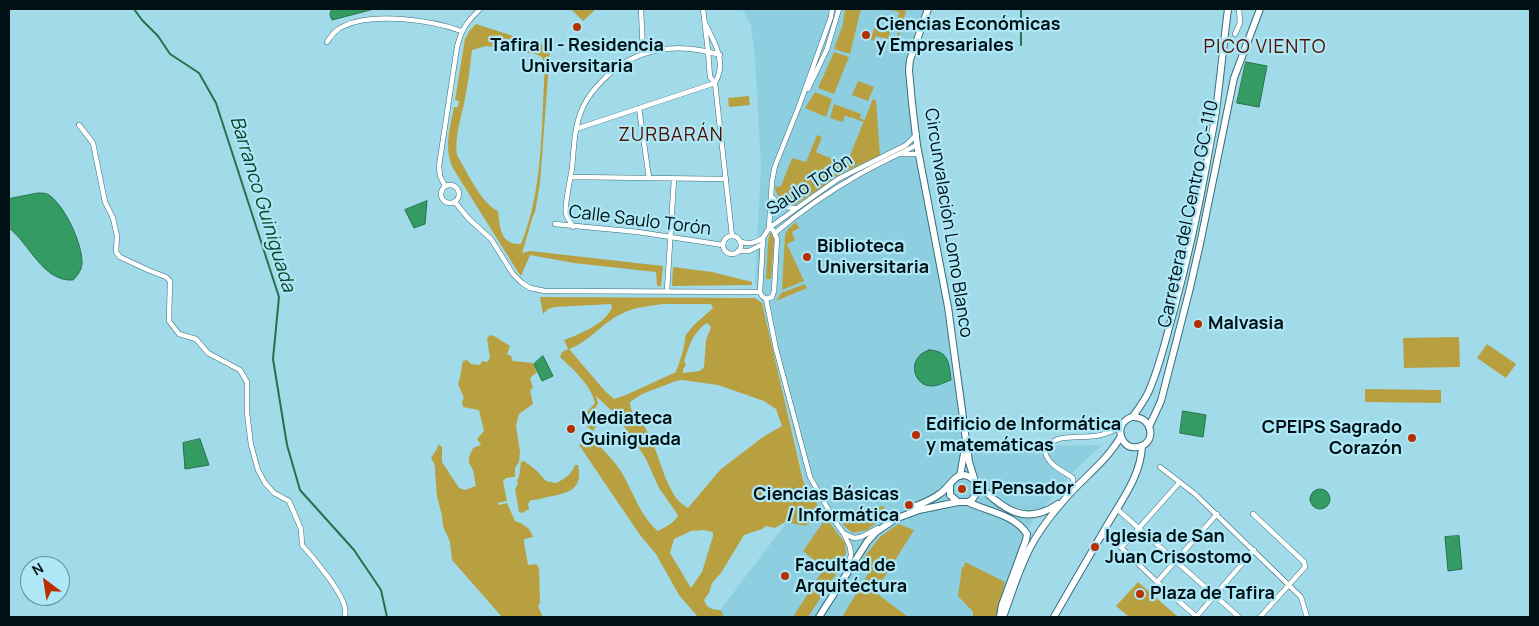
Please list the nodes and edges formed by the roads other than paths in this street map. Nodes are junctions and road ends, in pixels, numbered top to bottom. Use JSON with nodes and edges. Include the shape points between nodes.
{"nodes":[{"id":1,"x":480,"y":9,"type":"edge"},
{"id":2,"x":641,"y":9,"type":"edge"},
{"id":3,"x":702,"y":9,"type":"edge"},
{"id":4,"x":832,"y":9,"type":"edge"},
{"id":5,"x":839,"y":9,"type":"edge"},
{"id":6,"x":928,"y":9,"type":"edge"},
{"id":7,"x":1228,"y":9,"type":"edge"},
{"id":8,"x":1239,"y":9,"type":"edge"},
{"id":9,"x":1260,"y":9,"type":"edge"},
{"id":10,"x":705,"y":21,"type":"junction"},
{"id":11,"x":461,"y":31,"type":"junction"},
{"id":12,"x":1235,"y":34,"type":"dead end"},
{"id":13,"x":327,"y":42,"type":"dead end"},
{"id":14,"x":708,"y":51,"type":"junction"},
{"id":15,"x":644,"y":53,"type":"junction"},
{"id":16,"x":720,"y":55,"type":"junction"},
{"id":17,"x":715,"y":82,"type":"junction"},
{"id":18,"x":799,"y":106,"type":"junction"},
{"id":19,"x":639,"y":108,"type":"junction"},
{"id":20,"x":79,"y":125,"type":"dead end"},
{"id":21,"x":576,"y":129,"type":"junction"},
{"id":22,"x":917,"y":134,"type":"junction"},
{"id":23,"x":917,"y":145,"type":"junction"},
{"id":24,"x":899,"y":154,"type":"junction"},
{"id":25,"x":919,"y":154,"type":"junction"},
{"id":26,"x":571,"y":178,"type":"junction"},
{"id":27,"x":649,"y":178,"type":"junction"},
{"id":28,"x":674,"y":179,"type":"junction"},
{"id":29,"x":726,"y":179,"type":"junction"},
{"id":30,"x":445,"y":186,"type":"junction"},
{"id":31,"x":771,"y":196,"type":"junction"},
{"id":32,"x":455,"y":202,"type":"junction"},
{"id":33,"x":797,"y":208,"type":"junction"},
{"id":34,"x":555,"y":224,"type":"dead end"},
{"id":35,"x":573,"y":227,"type":"junction"},
{"id":36,"x":769,"y":228,"type":"junction"},
{"id":37,"x":775,"y":233,"type":"junction"},
{"id":38,"x":732,"y":236,"type":"junction"},
{"id":39,"x":672,"y":237,"type":"junction"},
{"id":40,"x":763,"y":238,"type":"junction"},
{"id":41,"x":741,"y":242,"type":"junction"},
{"id":42,"x":763,"y":244,"type":"junction"},
{"id":43,"x":723,"y":245,"type":"junction"},
{"id":44,"x":738,"y":251,"type":"junction"},
{"id":45,"x":667,"y":291,"type":"junction"},
{"id":46,"x":760,"y":292,"type":"junction"},
{"id":47,"x":766,"y":299,"type":"junction"},
{"id":48,"x":1132,"y":417,"type":"junction"},
{"id":49,"x":1122,"y":426,"type":"junction"},
{"id":50,"x":1150,"y":426,"type":"junction"},
{"id":51,"x":1121,"y":436,"type":"junction"},
{"id":52,"x":966,"y":444,"type":"junction"},
{"id":53,"x":1142,"y":446,"type":"junction"},
{"id":54,"x":1160,"y":467,"type":"dead end"},
{"id":55,"x":960,"y":476,"type":"junction"},
{"id":56,"x":975,"y":482,"type":"junction"},
{"id":57,"x":1179,"y":482,"type":"junction"},
{"id":58,"x":950,"y":484,"type":"junction"},
{"id":59,"x":1073,"y":490,"type":"junction"},
{"id":60,"x":1065,"y":499,"type":"junction"},
{"id":61,"x":958,"y":502,"type":"junction"},
{"id":62,"x":968,"y":502,"type":"junction"},
{"id":63,"x":1117,"y":509,"type":"junction"},
{"id":64,"x":1217,"y":514,"type":"junction"},
{"id":65,"x":1253,"y":514,"type":"dead end"},
{"id":66,"x":895,"y":519,"type":"junction"},
{"id":67,"x":889,"y":523,"type":"junction"},
{"id":68,"x":1139,"y":528,"type":"junction"},
{"id":69,"x":844,"y":534,"type":"junction"},
{"id":70,"x":1100,"y":537,"type":"junction"},
{"id":71,"x":1122,"y":547,"type":"junction"},
{"id":72,"x":1254,"y":550,"type":"junction"},
{"id":73,"x":1174,"y":561,"type":"junction"},
{"id":74,"x":845,"y":575,"type":"junction"},
{"id":75,"x":1157,"y":582,"type":"junction"},
{"id":76,"x":1289,"y":585,"type":"junction"},
{"id":77,"x":1214,"y":595,"type":"junction"},
{"id":78,"x":345,"y":617,"type":"edge"},
{"id":79,"x":819,"y":617,"type":"edge"},
{"id":80,"x":1002,"y":617,"type":"edge"},
{"id":81,"x":1054,"y":617,"type":"edge"},
{"id":82,"x":1197,"y":617,"type":"edge"},
{"id":83,"x":1238,"y":617,"type":"edge"},
{"id":84,"x":1260,"y":617,"type":"edge"},
{"id":85,"x":1307,"y":617,"type":"edge"}],
"edges":[{"from":1,"to":11,"type":"street"},
{"from":2,"to":15,"type":"street"},
{"from":3,"to":10,"type":"street"},
{"from":4,"to":18,"type":"street"},
{"from":5,"to":18,"type":"street","via":[[827,49]]},
{"from":6,"to":22,"type":"main road","name":"Circunvalación Lomo Blanco","via":[[909,70]]},
{"from":7,"to":48,"type":"main road","name":"Carretera del Centro GC-110","via":[[1217,105],[1187,262],[1160,359],[1148,392]]},
{"from":8,"to":12,"type":"street","via":[[1240,23]]},
{"from":9,"to":50,"type":"main road","name":"Carretera del Centro GC-110","via":[[1234,78],[1194,273],[1161,401]]},
{"from":10,"to":14,"type":"street"},
{"from":10,"to":16,"type":"street"},
{"from":11,"to":13,"type":"street","via":[[418,21],[370,19],[342,26]]},
{"from":11,"to":30,"type":"street","via":[[439,166]]},
{"from":14,"to":15,"type":"street","via":[[682,48]]},
{"from":14,"to":16,"type":"street"},
{"from":14,"to":17,"type":"street","via":[[710,77]]},
{"from":15,"to":21,"type":"street","via":[[623,62],[592,91],[582,108]]},
{"from":16,"to":17,"type":"street","via":[[720,74]]},
{"from":17,"to":19,"type":"street"},
{"from":17,"to":29,"type":"street"},
{"from":18,"to":31,"type":"street","via":[[775,166]]},
{"from":19,"to":21,"type":"street"},
{"from":19,"to":27,"type":"street"},
{"from":20,"to":78,"type":"street","via":[[93,143],[105,202],[117,236],[116,252],[120,257],[170,280],[169,321],[179,334],[196,339],[208,353],[240,370],[247,382],[247,413],[258,470],[264,483],[289,501],[301,529],[302,545],[341,596],[346,608]]},
{"from":21,"to":26,"type":"street"},
{"from":22,"to":23,"type":"main road","name":"Circunvalación Lomo Blanco"},
{"from":22,"to":33,"type":"street","name":"Saulo Torón","via":[[906,145],[838,179]]},
{"from":23,"to":24,"type":"street","name":"Saulo Torón"},
{"from":23,"to":25,"type":"main road","name":"Circunvalación Lomo Blanco"},
{"from":24,"to":25,"type":"street"},
{"from":24,"to":37,"type":"street","name":"Saulo Torón","via":[[823,196]]},
{"from":25,"to":52,"type":"main road","name":"Circunvalación Lomo Blanco","via":[[948,307]]},
{"from":26,"to":27,"type":"street"},
{"from":26,"to":35,"type":"street","via":[[566,213]]},
{"from":27,"to":28,"type":"street"},
{"from":28,"to":29,"type":"street"},
{"from":28,"to":39,"type":"street"},
{"from":29,"to":38,"type":"street"},
{"from":30,"to":32,"type":"street","via":[[452,185],[458,189],[459,196]]},
{"from":30,"to":32,"type":"street","via":[[441,192],[442,199],[448,203]]},
{"from":31,"to":33,"type":"street","via":[[777,203]]},
{"from":31,"to":36,"type":"street"},
{"from":32,"to":45,"type":"street","via":[[491,239],[513,274],[530,288],[545,291]]},
{"from":33,"to":36,"type":"street","name":"Saulo Torón"},
{"from":34,"to":35,"type":"street","name":"Calle Saulo Torón"},
{"from":35,"to":39,"type":"street","name":"Calle Saulo Torón"},
{"from":36,"to":37,"type":"street"},
{"from":36,"to":40,"type":"street"},
{"from":37,"to":47,"type":"street","via":[[774,291],[772,297]]},
{"from":38,"to":41,"type":"street"},
{"from":38,"to":43,"type":"street","via":[[726,238]]},
{"from":39,"to":43,"type":"street","name":"Calle Saulo Torón"},
{"from":39,"to":45,"type":"street"},
{"from":40,"to":41,"type":"street","via":[[754,243]]},
{"from":40,"to":42,"type":"street"},
{"from":41,"to":44,"type":"street"},
{"from":42,"to":44,"type":"street","via":[[749,251]]},
{"from":42,"to":46,"type":"street"},
{"from":43,"to":44,"type":"street","via":[[732,254]]},
{"from":45,"to":46,"type":"street"},
{"from":46,"to":47,"type":"street"},
{"from":47,"to":69,"type":"street","via":[[810,477]]},
{"from":48,"to":49,"type":"main road"},
{"from":48,"to":50,"type":"main road","via":[[1142,418]]},
{"from":49,"to":51,"type":"main road"},
{"from":49,"to":59,"type":"street","via":[[1111,433],[1066,438],[1050,444],[1047,459],[1073,478]]},
{"from":50,"to":53,"type":"main road","via":[[1150,436]]},
{"from":51,"to":53,"type":"main road","via":[[1130,446]]},
{"from":51,"to":59,"type":"main road","via":[[1111,452]]},
{"from":52,"to":55,"type":"main road"},
{"from":52,"to":56,"type":"main road"},
{"from":53,"to":63,"type":"main road","via":[[1137,472]]},
{"from":54,"to":57,"type":"street"},
{"from":55,"to":56,"type":"main road","via":[[968,476]]},
{"from":55,"to":58,"type":"main road"},
{"from":56,"to":60,"type":"main road","via":[[995,501],[1016,513],[1047,512]]},
{"from":56,"to":62,"type":"main road","via":[[975,496]]},
{"from":57,"to":64,"type":"street"},
{"from":57,"to":68,"type":"street"},
{"from":58,"to":61,"type":"main road","via":[[950,495]]},
{"from":58,"to":66,"type":"main road","via":[[928,501]]},
{"from":59,"to":60,"type":"main road"},
{"from":60,"to":80,"type":"main road","via":[[1030,546]]},
{"from":61,"to":62,"type":"main road"},
{"from":61,"to":66,"type":"main road"},
{"from":62,"to":80,"type":"main road","via":[[1012,520],[1027,534],[1002,605]]},
{"from":63,"to":68,"type":"street"},
{"from":63,"to":70,"type":"main road"},
{"from":64,"to":72,"type":"street"},
{"from":64,"to":73,"type":"street"},
{"from":65,"to":76,"type":"street","via":[[1304,562],[1305,567]]},
{"from":66,"to":67,"type":"main road"},
{"from":67,"to":69,"type":"street","via":[[854,538]]},
{"from":67,"to":74,"type":"main road","via":[[867,542]]},
{"from":68,"to":71,"type":"street"},
{"from":68,"to":73,"type":"street"},
{"from":69,"to":74,"type":"street","via":[[850,547]]},
{"from":70,"to":71,"type":"street","via":[[1109,536]]},
{"from":70,"to":81,"type":"main road"},
{"from":71,"to":75,"type":"street"},
{"from":72,"to":76,"type":"street"},
{"from":72,"to":77,"type":"street"},
{"from":73,"to":75,"type":"street"},
{"from":73,"to":77,"type":"street"},
{"from":74,"to":79,"type":"main road"},
{"from":75,"to":82,"type":"street"},
{"from":76,"to":84,"type":"street"},
{"from":76,"to":85,"type":"street","via":[[1301,597]]},
{"from":77,"to":82,"type":"street"},
{"from":77,"to":83,"type":"street"}]}
